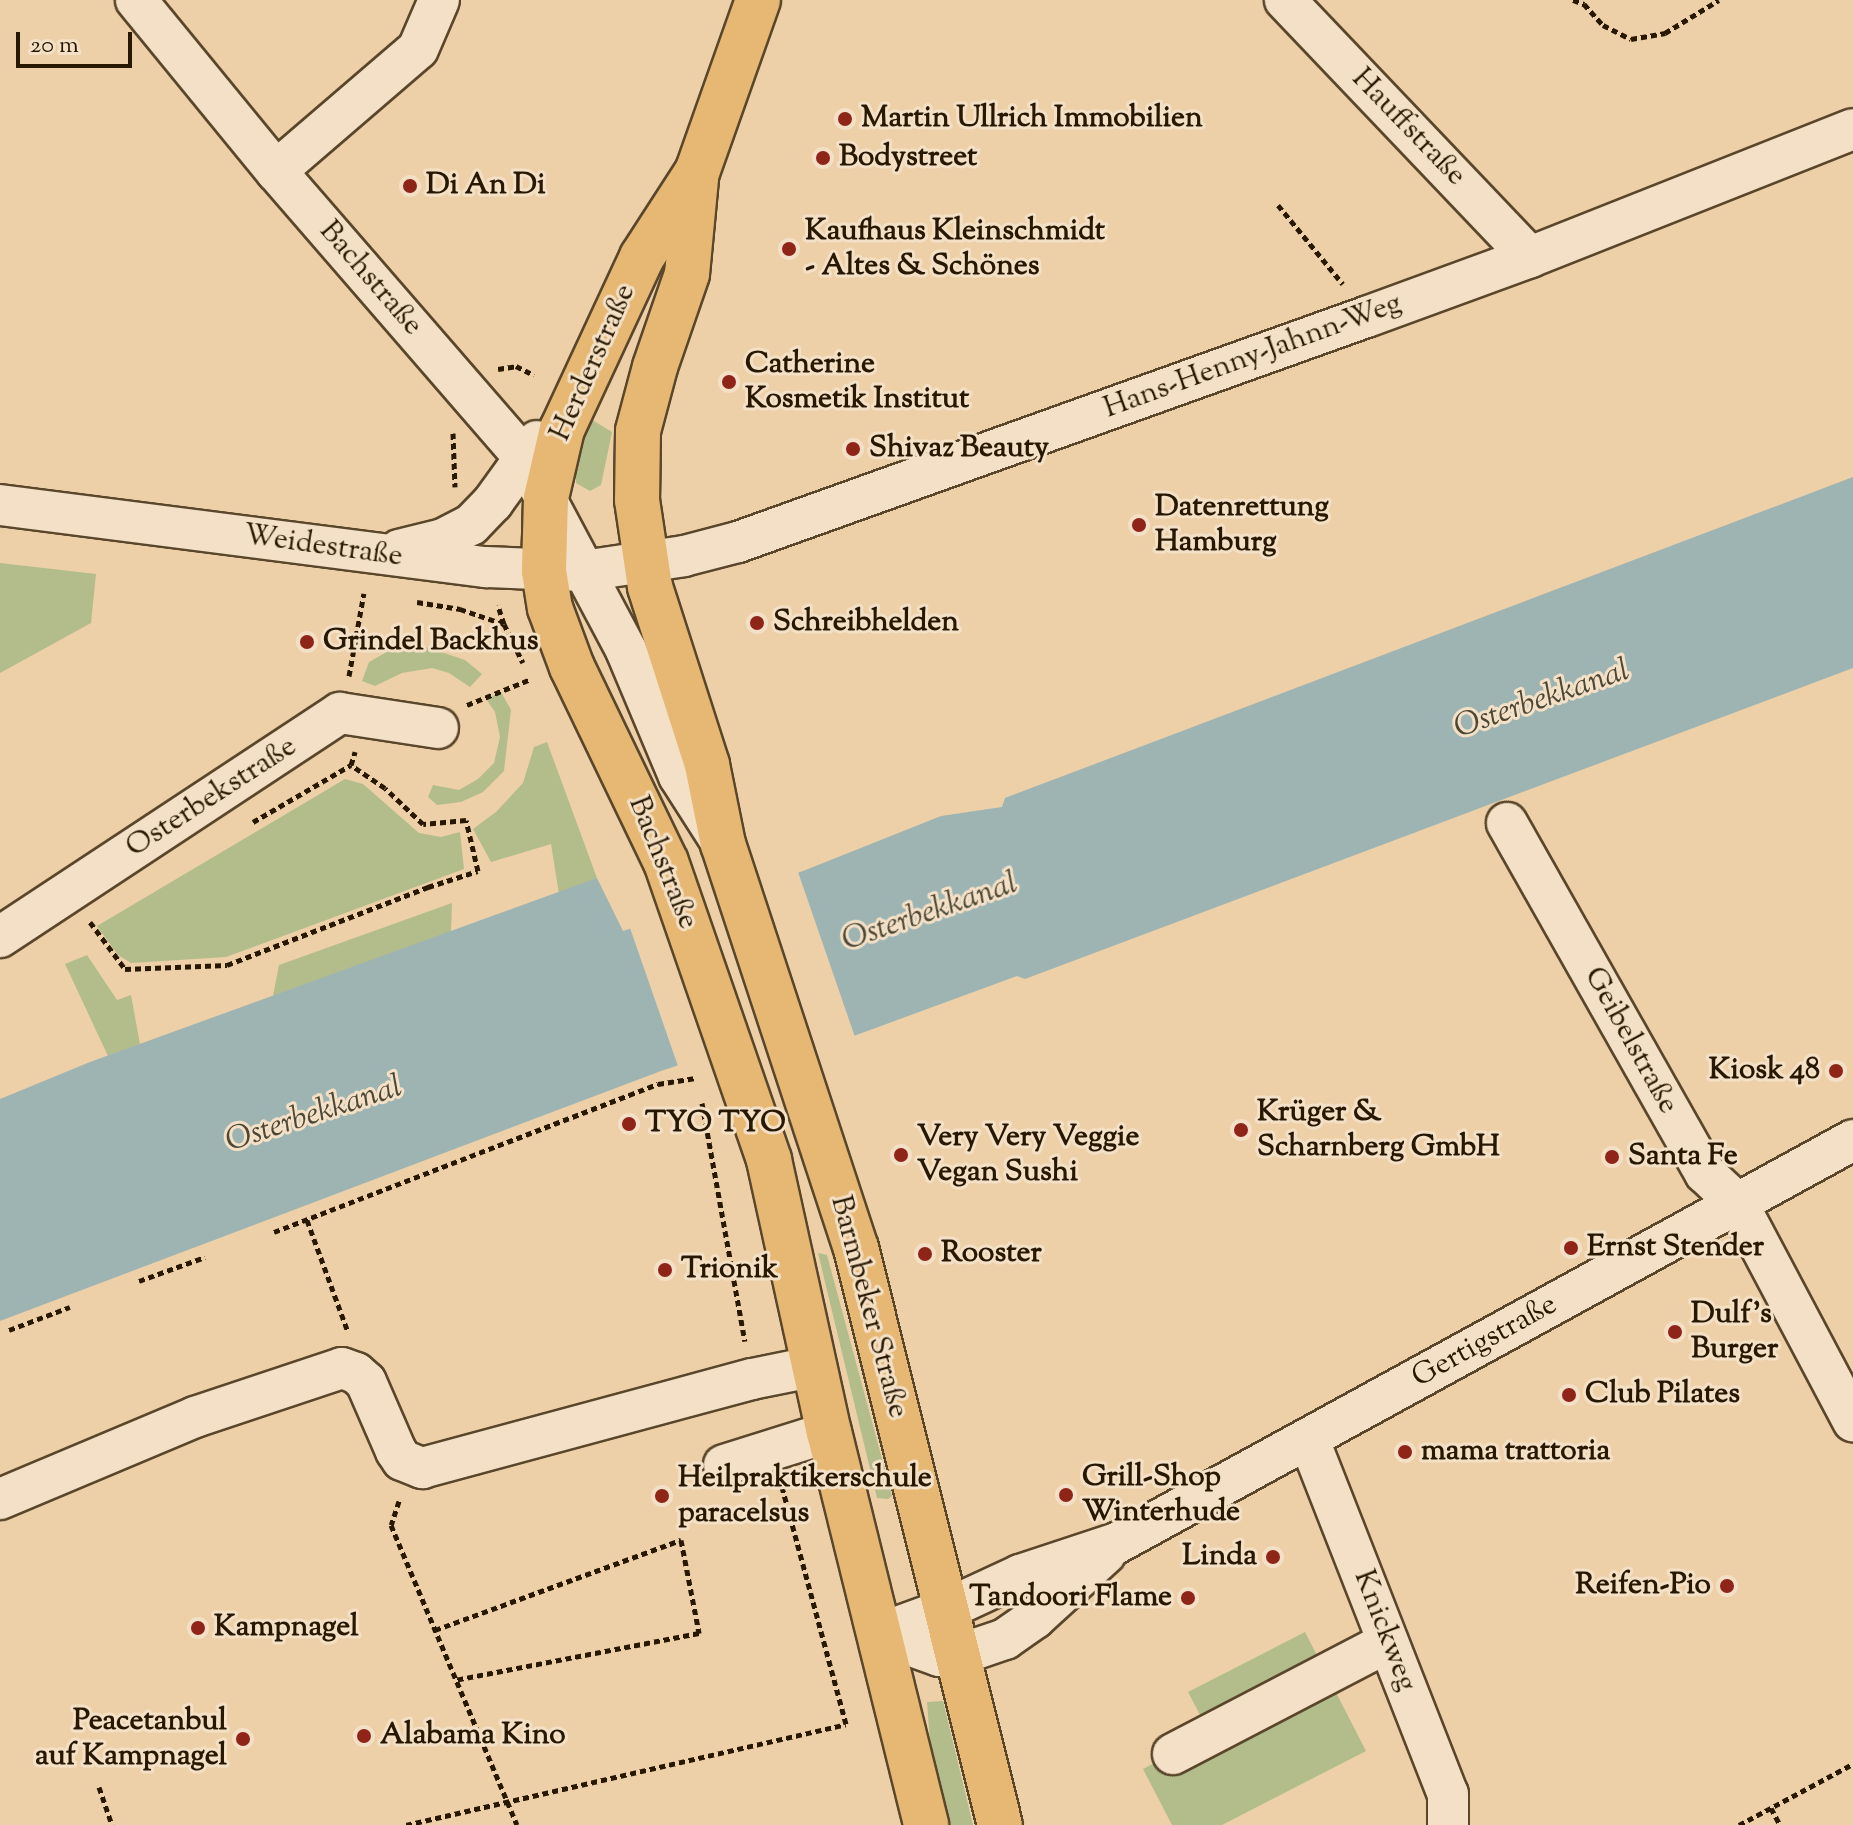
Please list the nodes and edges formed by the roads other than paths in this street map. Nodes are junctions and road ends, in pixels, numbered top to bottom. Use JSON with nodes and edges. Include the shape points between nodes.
{"nodes":[{"id":1,"x":136,"y":0,"type":"edge"},
{"id":2,"x":439,"y":0,"type":"edge"},
{"id":3,"x":758,"y":0,"type":"edge"},
{"id":4,"x":1285,"y":0,"type":"edge"},
{"id":5,"x":1853,"y":129,"type":"edge"},
{"id":6,"x":276,"y":171,"type":"junction"},
{"id":7,"x":697,"y":172,"type":"junction"},
{"id":8,"x":1530,"y":257,"type":"junction"},
{"id":9,"x":576,"y":397,"type":"junction"},
{"id":10,"x":523,"y":456,"type":"junction"},
{"id":11,"x":546,"y":498,"type":"junction"},
{"id":12,"x":0,"y":505,"type":"edge"},
{"id":13,"x":376,"y":554,"type":"junction"},
{"id":14,"x":646,"y":563,"type":"junction"},
{"id":15,"x":563,"y":571,"type":"junction"},
{"id":16,"x":438,"y":728,"type":"road end"},
{"id":17,"x":1507,"y":823,"type":"dead end"},
{"id":18,"x":723,"y":844,"type":"junction"},
{"id":19,"x":0,"y":937,"type":"edge"},
{"id":20,"x":738,"y":1069,"type":"joint"},
{"id":21,"x":1853,"y":1140,"type":"edge"},
{"id":22,"x":1738,"y":1204,"type":"junction"},
{"id":23,"x":816,"y":1366,"type":"junction"},
{"id":24,"x":1853,"y":1421,"type":"edge"},
{"id":25,"x":829,"y":1432,"type":"junction"},
{"id":26,"x":1309,"y":1440,"type":"junction"},
{"id":27,"x":724,"y":1465,"type":"dead end"},
{"id":28,"x":0,"y":1499,"type":"edge"},
{"id":29,"x":1117,"y":1543,"type":"junction"},
{"id":30,"x":947,"y":1609,"type":"junction"},
{"id":31,"x":878,"y":1634,"type":"junction"},
{"id":32,"x":1388,"y":1642,"type":"junction"},
{"id":33,"x":958,"y":1655,"type":"junction"},
{"id":34,"x":1173,"y":1754,"type":"dead end"},
{"id":35,"x":926,"y":1825,"type":"edge"},
{"id":36,"x":1000,"y":1825,"type":"edge"},
{"id":37,"x":1448,"y":1825,"type":"edge"}],
"edges":[{"from":1,"to":6,"type":"street","name":"Bachstraße"},
{"from":2,"to":6,"type":"street","via":[[418,49]]},
{"from":3,"to":7,"type":"main road","name":"Herderstraße"},
{"from":4,"to":8,"type":"street","name":"Hauffstraße"},
{"from":5,"to":8,"type":"street","name":"Hans-Henny-Jahnn-Weg"},
{"from":6,"to":10,"type":"street","name":"Bachstraße"},
{"from":7,"to":9,"type":"main road","name":"Herderstraße","via":[[642,257]]},
{"from":7,"to":14,"type":"main road","name":"Herderstraße","via":[[687,274],[638,431],[637,490]]},
{"from":8,"to":14,"type":"street","name":"Hans-Henny-Jahnn-Weg","via":[[738,542]]},
{"from":9,"to":10,"type":"street"},
{"from":9,"to":11,"type":"main road","name":"Herderstraße","via":[[557,444]]},
{"from":10,"to":11,"type":"street","name":"Bachstraße"},
{"from":10,"to":13,"type":"street","via":[[471,525],[443,539]]},
{"from":11,"to":15,"type":"main road","name":"Herderstraße"},
{"from":12,"to":13,"type":"street","name":"Weidestraße"},
{"from":13,"to":15,"type":"street","name":"Weidestraße"},
{"from":14,"to":15,"type":"street","name":"Weidestraße"},
{"from":14,"to":18,"type":"main road","via":[[664,638],[707,765]]},
{"from":15,"to":18,"type":"street","via":[[626,650],[679,776]]},
{"from":15,"to":20,"type":"main road","name":"Bachstraße","via":[[550,608],[572,667],[666,862]]},
{"from":16,"to":19,"type":"street","name":"Osterbekstraße","via":[[340,713]]},
{"from":17,"to":22,"type":"street","name":"Geibelstraße","via":[[1705,1173]]},
{"from":18,"to":30,"type":"main road","name":"Barmbeker Straße","via":[[856,1248]]},
{"from":20,"to":23,"type":"main road","name":"Barmbeker Straße","via":[[769,1160]]},
{"from":21,"to":22,"type":"street","name":"Gertigstraße"},
{"from":22,"to":24,"type":"street","name":"Geibelstraße"},
{"from":22,"to":26,"type":"street","name":"Gertigstraße"},
{"from":23,"to":25,"type":"main road","name":"Barmbeker Straße"},
{"from":23,"to":28,"type":"street","via":[[436,1466],[411,1466],[396,1451],[366,1382],[342,1368],[195,1417]]},
{"from":25,"to":27,"type":"street"},
{"from":25,"to":31,"type":"main road","name":"Barmbeker Straße"},
{"from":26,"to":29,"type":"street","name":"Gertigstraße"},
{"from":26,"to":32,"type":"street","name":"Knickweg"},
{"from":29,"to":30,"type":"street","name":"Gertigstraße","via":[[1020,1575]]},
{"from":29,"to":33,"type":"street","name":"Gertigstraße","via":[[1035,1618],[1005,1639]]},
{"from":30,"to":31,"type":"street","name":"Gertigstraße"},
{"from":30,"to":33,"type":"main road","name":"Barmbeker Straße"},
{"from":31,"to":33,"type":"street","name":"Gertigstraße","via":[[939,1656]]},
{"from":31,"to":35,"type":"main road","name":"Barmbeker Straße"},
{"from":32,"to":34,"type":"street"},
{"from":32,"to":37,"type":"street","name":"Knickweg","via":[[1448,1794]]},
{"from":33,"to":36,"type":"main road","name":"Barmbeker Straße"}]}
